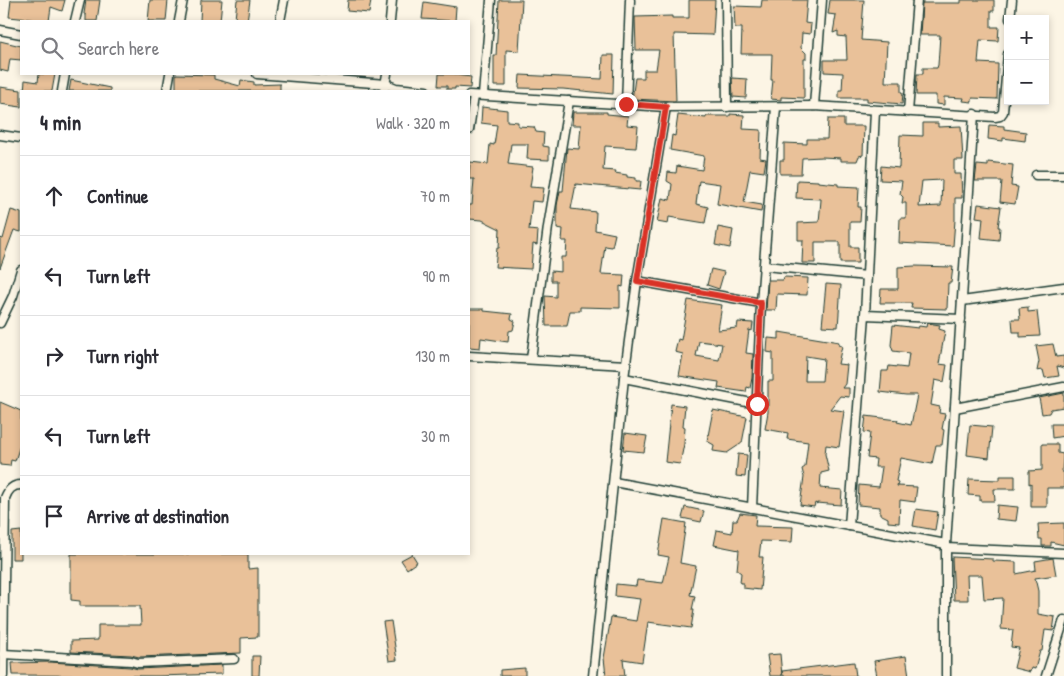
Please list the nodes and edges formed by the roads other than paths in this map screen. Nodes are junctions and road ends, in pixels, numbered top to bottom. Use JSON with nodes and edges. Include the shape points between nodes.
{"nodes":[{"id":1,"x":80,"y":0,"type":"edge"},
{"id":2,"x":183,"y":0,"type":"edge"},
{"id":3,"x":284,"y":0,"type":"edge"},
{"id":4,"x":392,"y":0,"type":"edge"},
{"id":5,"x":491,"y":0,"type":"edge"},
{"id":6,"x":630,"y":0,"type":"edge"},
{"id":7,"x":726,"y":0,"type":"edge"},
{"id":8,"x":822,"y":0,"type":"edge"},
{"id":9,"x":918,"y":0,"type":"edge"},
{"id":10,"x":1012,"y":0,"type":"edge"},
{"id":11,"x":1010,"y":15,"type":"edge"},
{"id":12,"x":75,"y":20,"type":"edge"},
{"id":13,"x":179,"y":20,"type":"edge"},
{"id":14,"x":280,"y":20,"type":"edge"},
{"id":15,"x":390,"y":20,"type":"edge"},
{"id":16,"x":0,"y":30,"type":"edge"},
{"id":17,"x":20,"y":34,"type":"edge"},
{"id":18,"x":1007,"y":60,"type":"edge"},
{"id":19,"x":65,"y":75,"type":"edge"},
{"id":20,"x":170,"y":75,"type":"edge"},
{"id":21,"x":279,"y":75,"type":"edge"},
{"id":22,"x":386,"y":75,"type":"edge"},
{"id":23,"x":385,"y":88,"type":"edge"},
{"id":24,"x":62,"y":90,"type":"edge"},
{"id":25,"x":167,"y":90,"type":"edge"},
{"id":26,"x":416,"y":90,"type":"edge"},
{"id":27,"x":472,"y":95,"type":"edge"},
{"id":28,"x":483,"y":95,"type":"junction"},
{"id":29,"x":569,"y":101,"type":"junction"},
{"id":30,"x":626,"y":104,"type":"junction"},
{"id":31,"x":814,"y":106,"type":"junction"},
{"id":32,"x":666,"y":107,"type":"junction"},
{"id":33,"x":727,"y":107,"type":"junction"},
{"id":34,"x":776,"y":107,"type":"junction"},
{"id":35,"x":875,"y":111,"type":"junction"},
{"id":36,"x":908,"y":112,"type":"junction"},
{"id":37,"x":974,"y":114,"type":"junction"},
{"id":38,"x":470,"y":118,"type":"edge"},
{"id":39,"x":2,"y":135,"type":"edge"},
{"id":40,"x":20,"y":138,"type":"edge"},
{"id":41,"x":0,"y":144,"type":"edge"},
{"id":42,"x":1064,"y":174,"type":"edge"},
{"id":43,"x":1036,"y":175,"type":"dead end"},
{"id":44,"x":765,"y":266,"type":"junction"},
{"id":45,"x":20,"y":273,"type":"edge"},
{"id":46,"x":867,"y":276,"type":"junction"},
{"id":47,"x":637,"y":281,"type":"junction"},
{"id":48,"x":1064,"y":287,"type":"edge"},
{"id":49,"x":962,"y":301,"type":"junction"},
{"id":50,"x":761,"y":303,"type":"junction"},
{"id":51,"x":865,"y":316,"type":"junction"},
{"id":52,"x":961,"y":319,"type":"junction"},
{"id":53,"x":0,"y":323,"type":"edge"},
{"id":54,"x":470,"y":356,"type":"edge"},
{"id":55,"x":531,"y":359,"type":"junction"},
{"id":56,"x":626,"y":365,"type":"junction"},
{"id":57,"x":624,"y":378,"type":"junction"},
{"id":58,"x":1064,"y":387,"type":"edge"},
{"id":59,"x":757,"y":404,"type":"junction"},
{"id":60,"x":955,"y":408,"type":"junction"},
{"id":61,"x":614,"y":482,"type":"junction"},
{"id":62,"x":20,"y":485,"type":"edge"},
{"id":63,"x":752,"y":508,"type":"junction"},
{"id":64,"x":849,"y":526,"type":"junction"},
{"id":65,"x":946,"y":546,"type":"junction"},
{"id":66,"x":1064,"y":554,"type":"edge"},
{"id":67,"x":1064,"y":620,"type":"edge"},
{"id":68,"x":3,"y":654,"type":"junction"},
{"id":69,"x":234,"y":659,"type":"dead end"},
{"id":70,"x":3,"y":676,"type":"edge"},
{"id":71,"x":593,"y":676,"type":"edge"},
{"id":72,"x":946,"y":676,"type":"edge"},
{"id":73,"x":1046,"y":676,"type":"edge"}],
"edges":[{"from":1,"to":12,"type":"street"},
{"from":2,"to":13,"type":"street"},
{"from":3,"to":14,"type":"street"},
{"from":4,"to":15,"type":"street"},
{"from":5,"to":28,"type":"street"},
{"from":6,"to":30,"type":"street"},
{"from":7,"to":33,"type":"street"},
{"from":8,"to":31,"type":"street"},
{"from":9,"to":36,"type":"street"},
{"from":10,"to":11,"type":"street"},
{"from":16,"to":17,"type":"street"},
{"from":18,"to":37,"type":"street","via":[[1003,112],[996,117]]},
{"from":19,"to":24,"type":"street"},
{"from":20,"to":25,"type":"street"},
{"from":21,"to":23,"type":"street"},
{"from":22,"to":23,"type":"street"},
{"from":23,"to":26,"type":"street"},
{"from":27,"to":28,"type":"street"},
{"from":27,"to":38,"type":"street"},
{"from":28,"to":29,"type":"street"},
{"from":29,"to":30,"type":"street"},
{"from":29,"to":55,"type":"street"},
{"from":30,"to":32,"type":"street"},
{"from":31,"to":34,"type":"street"},
{"from":31,"to":35,"type":"street"},
{"from":32,"to":33,"type":"street"},
{"from":32,"to":47,"type":"street"},
{"from":33,"to":34,"type":"street"},
{"from":34,"to":44,"type":"street"},
{"from":35,"to":36,"type":"street"},
{"from":35,"to":46,"type":"street"},
{"from":36,"to":37,"type":"street"},
{"from":37,"to":49,"type":"street"},
{"from":39,"to":40,"type":"street"},
{"from":39,"to":41,"type":"street"},
{"from":42,"to":43,"type":"street"},
{"from":44,"to":46,"type":"street"},
{"from":44,"to":50,"type":"street"},
{"from":45,"to":53,"type":"street"},
{"from":46,"to":51,"type":"street"},
{"from":47,"to":50,"type":"street"},
{"from":47,"to":56,"type":"street"},
{"from":48,"to":49,"type":"street"},
{"from":49,"to":52,"type":"street"},
{"from":50,"to":59,"type":"street"},
{"from":51,"to":52,"type":"street"},
{"from":51,"to":64,"type":"street"},
{"from":52,"to":60,"type":"street"},
{"from":54,"to":55,"type":"street"},
{"from":55,"to":56,"type":"street"},
{"from":56,"to":57,"type":"street"},
{"from":57,"to":59,"type":"street"},
{"from":57,"to":61,"type":"street"},
{"from":58,"to":60,"type":"street"},
{"from":59,"to":63,"type":"street"},
{"from":60,"to":65,"type":"street"},
{"from":61,"to":63,"type":"street"},
{"from":61,"to":71,"type":"street"},
{"from":62,"to":68,"type":"street","via":[[12,487],[5,498]]},
{"from":63,"to":64,"type":"street"},
{"from":64,"to":65,"type":"street"},
{"from":65,"to":66,"type":"street"},
{"from":65,"to":72,"type":"street"},
{"from":67,"to":73,"type":"street"},
{"from":68,"to":69,"type":"street","via":[[138,663]]},
{"from":68,"to":70,"type":"street"}]}
